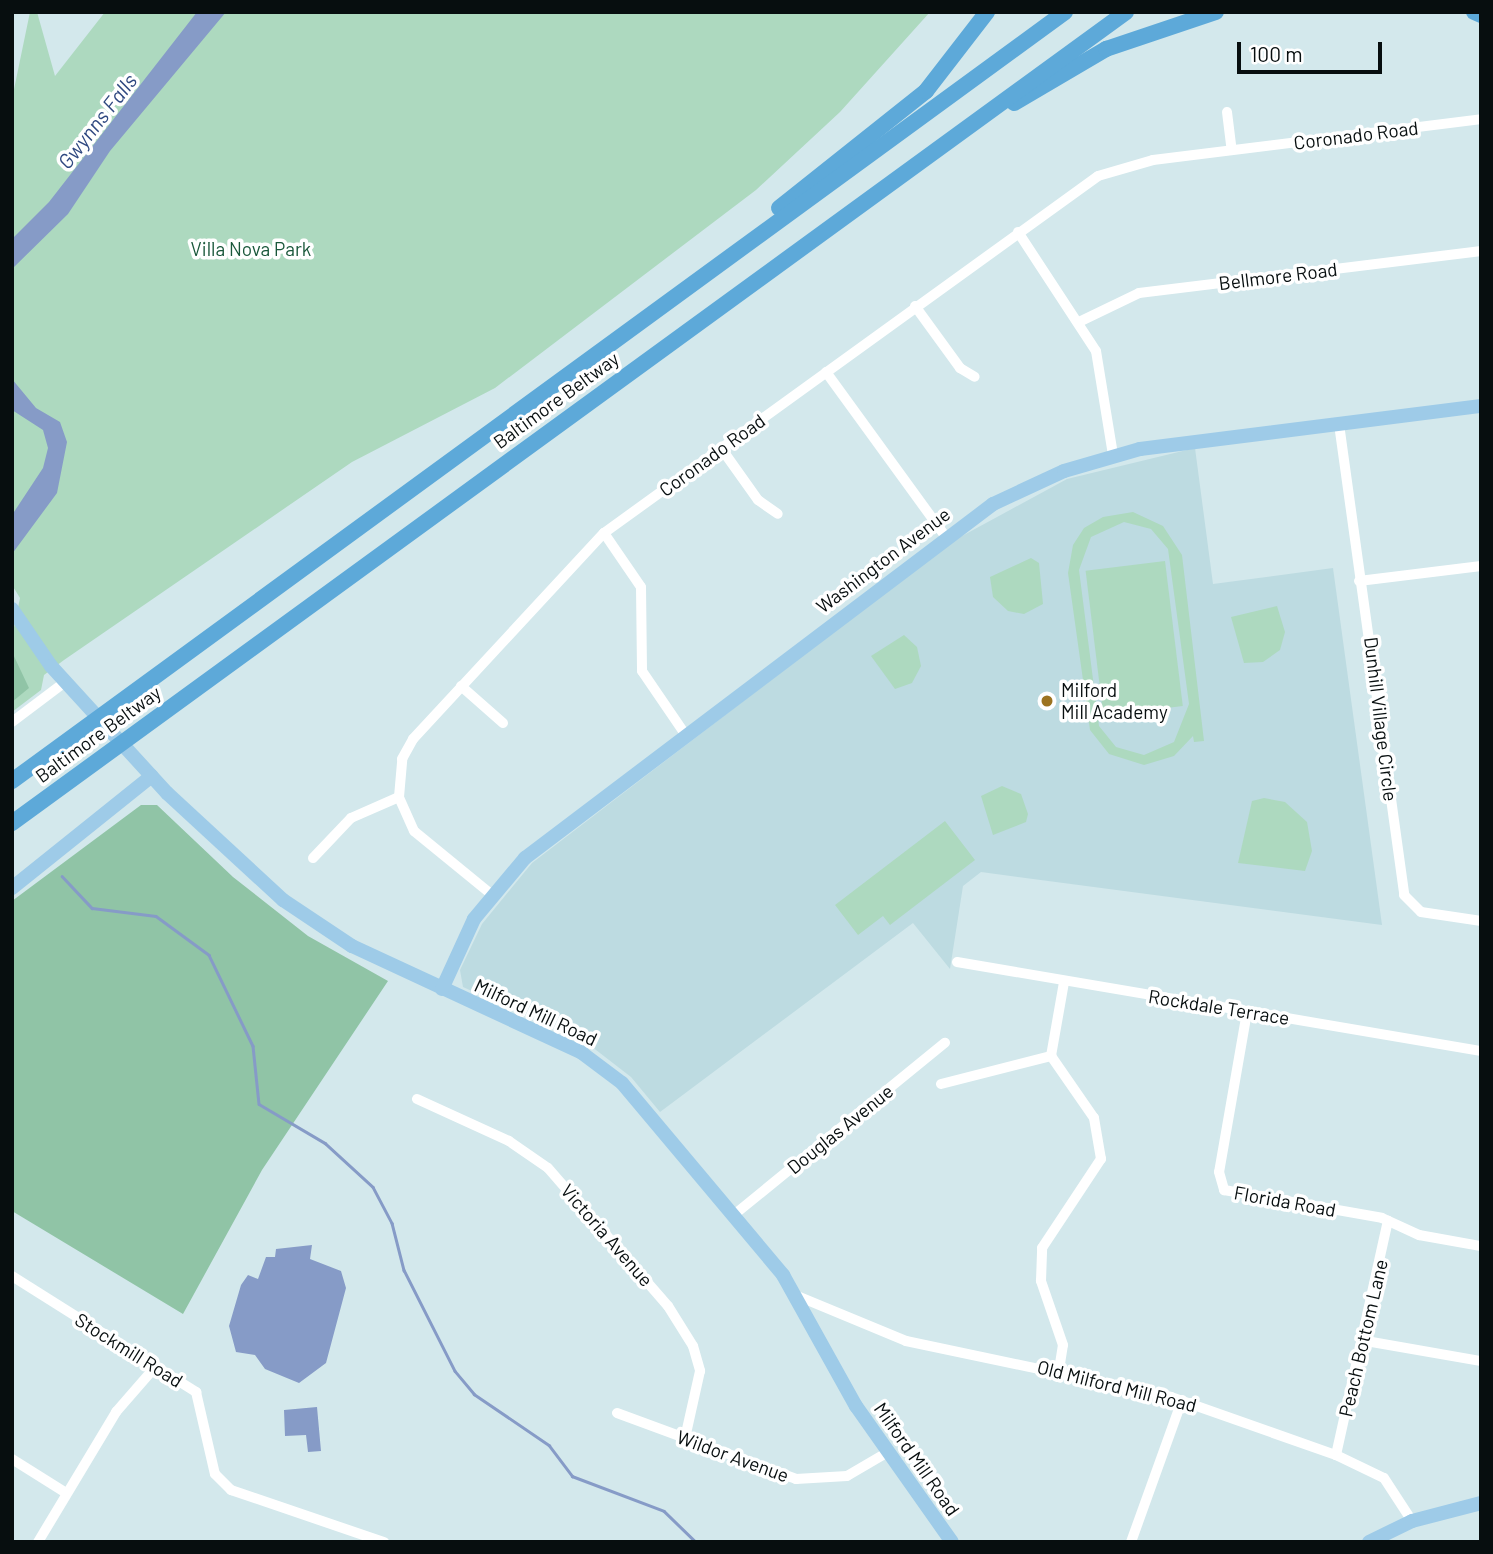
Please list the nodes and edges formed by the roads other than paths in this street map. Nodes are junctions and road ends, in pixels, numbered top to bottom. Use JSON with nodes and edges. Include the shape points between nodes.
{"nodes":[{"id":1,"x":987,"y":12,"type":"edge"},
{"id":2,"x":1065,"y":12,"type":"edge"},
{"id":3,"x":1126,"y":12,"type":"edge"},
{"id":4,"x":1216,"y":12,"type":"edge"},
{"id":5,"x":1474,"y":12,"type":"edge"},
{"id":6,"x":1481,"y":15,"type":"edge"},
{"id":7,"x":1227,"y":112,"type":"dead end"},
{"id":8,"x":981,"y":119,"type":"junction"},
{"id":9,"x":1481,"y":120,"type":"edge"},
{"id":10,"x":1232,"y":150,"type":"junction"},
{"id":11,"x":1018,"y":232,"type":"junction"},
{"id":12,"x":1481,"y":251,"type":"edge"},
{"id":13,"x":915,"y":306,"type":"junction"},
{"id":14,"x":1081,"y":321,"type":"junction"},
{"id":15,"x":630,"y":330,"type":"junction"},
{"id":16,"x":826,"y":372,"type":"junction"},
{"id":17,"x":975,"y":377,"type":"dead end"},
{"id":18,"x":1481,"y":406,"type":"edge"},
{"id":19,"x":1339,"y":424,"type":"junction"},
{"id":20,"x":721,"y":447,"type":"junction"},
{"id":21,"x":1113,"y":455,"type":"junction"},
{"id":22,"x":778,"y":514,"type":"dead end"},
{"id":23,"x":604,"y":533,"type":"junction"},
{"id":24,"x":945,"y":536,"type":"junction"},
{"id":25,"x":1481,"y":566,"type":"edge"},
{"id":26,"x":1359,"y":581,"type":"junction"},
{"id":27,"x":12,"y":609,"type":"edge"},
{"id":28,"x":65,"y":682,"type":"junction"},
{"id":29,"x":461,"y":686,"type":"junction"},
{"id":30,"x":12,"y":722,"type":"edge"},
{"id":31,"x":503,"y":723,"type":"dead end"},
{"id":32,"x":685,"y":734,"type":"junction"},
{"id":33,"x":152,"y":776,"type":"junction"},
{"id":34,"x":12,"y":781,"type":"edge"},
{"id":35,"x":399,"y":797,"type":"junction"},
{"id":36,"x":12,"y":823,"type":"edge"},
{"id":37,"x":313,"y":858,"type":"dead end"},
{"id":38,"x":12,"y":888,"type":"edge"},
{"id":39,"x":491,"y":894,"type":"junction"},
{"id":40,"x":1481,"y":921,"type":"edge"},
{"id":41,"x":957,"y":962,"type":"dead end"},
{"id":42,"x":1065,"y":982,"type":"junction"},
{"id":43,"x":442,"y":989,"type":"junction"},
{"id":44,"x":1247,"y":1012,"type":"junction"},
{"id":45,"x":945,"y":1043,"type":"dead end"},
{"id":46,"x":1481,"y":1051,"type":"edge"},
{"id":47,"x":1051,"y":1056,"type":"junction"},
{"id":48,"x":941,"y":1084,"type":"dead end"},
{"id":49,"x":417,"y":1099,"type":"dead end"},
{"id":50,"x":735,"y":1214,"type":"junction"},
{"id":51,"x":1388,"y":1221,"type":"junction"},
{"id":52,"x":1481,"y":1246,"type":"edge"},
{"id":53,"x":13,"y":1279,"type":"edge"},
{"id":54,"x":795,"y":1295,"type":"junction"},
{"id":55,"x":1366,"y":1341,"type":"junction"},
{"id":56,"x":1481,"y":1361,"type":"edge"},
{"id":57,"x":156,"y":1366,"type":"junction"},
{"id":58,"x":1059,"y":1370,"type":"junction"},
{"id":59,"x":1182,"y":1400,"type":"junction"},
{"id":60,"x":617,"y":1413,"type":"dead end"},
{"id":61,"x":685,"y":1438,"type":"junction"},
{"id":62,"x":888,"y":1452,"type":"junction"},
{"id":63,"x":1336,"y":1455,"type":"junction"},
{"id":64,"x":12,"y":1459,"type":"edge"},
{"id":65,"x":66,"y":1493,"type":"junction"},
{"id":66,"x":1481,"y":1503,"type":"edge"},
{"id":67,"x":1412,"y":1521,"type":"junction"},
{"id":68,"x":38,"y":1542,"type":"edge"},
{"id":69,"x":384,"y":1542,"type":"edge"},
{"id":70,"x":952,"y":1542,"type":"edge"},
{"id":71,"x":1131,"y":1542,"type":"edge"},
{"id":72,"x":1369,"y":1542,"type":"edge"}],
"edges":[{"from":1,"to":15,"type":"highway","via":[[944,71],[903,111]]},
{"from":2,"to":15,"type":"highway","name":"Baltimore Beltway"},
{"from":3,"to":8,"type":"highway","name":"Baltimore Beltway"},
{"from":4,"to":8,"type":"highway","via":[[1106,49]]},
{"from":5,"to":6,"type":"highway"},
{"from":7,"to":10,"type":"street"},
{"from":8,"to":36,"type":"highway","name":"Baltimore Beltway"},
{"from":9,"to":10,"type":"street","name":"Coronado Road"},
{"from":10,"to":11,"type":"street","name":"Coronado Road","via":[[1108,173]]},
{"from":11,"to":13,"type":"street","name":"Coronado Road"},
{"from":11,"to":14,"type":"street"},
{"from":12,"to":14,"type":"street","name":"Bellmore Road","via":[[1139,293]]},
{"from":13,"to":16,"type":"street","name":"Coronado Road"},
{"from":13,"to":17,"type":"street","via":[[960,368]]},
{"from":14,"to":21,"type":"street","via":[[1100,367]]},
{"from":15,"to":34,"type":"highway","name":"Baltimore Beltway"},
{"from":16,"to":20,"type":"street","name":"Coronado Road"},
{"from":16,"to":24,"type":"street"},
{"from":18,"to":19,"type":"main road","name":"Washington Avenue"},
{"from":19,"to":21,"type":"main road","name":"Washington Avenue"},
{"from":19,"to":26,"type":"street","name":"Dunhill Village Circle"},
{"from":20,"to":22,"type":"street","via":[[758,500]]},
{"from":20,"to":23,"type":"street","name":"Coronado Road"},
{"from":21,"to":24,"type":"main road","name":"Washington Avenue","via":[[1018,491]]},
{"from":23,"to":29,"type":"street","name":"Coronado Road"},
{"from":23,"to":32,"type":"street","via":[[641,587],[642,671]]},
{"from":24,"to":32,"type":"main road","name":"Washington Avenue"},
{"from":25,"to":26,"type":"street"},
{"from":26,"to":40,"type":"street","name":"Dunhill Village Circle","via":[[1404,895],[1421,912]]},
{"from":27,"to":28,"type":"main road","name":"Milford Mill Road"},
{"from":28,"to":30,"type":"street"},
{"from":28,"to":33,"type":"main road","name":"Milford Mill Road"},
{"from":29,"to":31,"type":"street"},
{"from":29,"to":35,"type":"street","name":"Coronado Road","via":[[406,749]]},
{"from":32,"to":39,"type":"main road","name":"Washington Avenue","via":[[525,858]]},
{"from":33,"to":38,"type":"main road"},
{"from":33,"to":43,"type":"main road","name":"Milford Mill Road","via":[[214,841],[308,919]]},
{"from":35,"to":37,"type":"street","via":[[351,818]]},
{"from":35,"to":39,"type":"street","via":[[422,841]]},
{"from":39,"to":43,"type":"main road","name":"Washington Avenue"},
{"from":41,"to":42,"type":"street","name":"Rockdale Terrace"},
{"from":42,"to":44,"type":"street","name":"Rockdale Terrace"},
{"from":42,"to":47,"type":"street"},
{"from":43,"to":50,"type":"main road","name":"Milford Mill Road","via":[[602,1066]]},
{"from":44,"to":46,"type":"street","name":"Rockdale Terrace"},
{"from":44,"to":51,"type":"street","name":"Florida Road","via":[[1222,1187]]},
{"from":45,"to":50,"type":"street","name":"Douglas Avenue"},
{"from":47,"to":48,"type":"street"},
{"from":47,"to":58,"type":"street","via":[[1090,1111],[1100,1147],[1097,1169],[1042,1248],[1041,1281],[1061,1334]]},
{"from":49,"to":61,"type":"street","name":"Victoria Avenue","via":[[509,1141],[548,1168],[668,1306],[693,1346],[700,1371]]},
{"from":50,"to":54,"type":"main road","name":"Milford Mill Road"},
{"from":51,"to":52,"type":"street","name":"Florida Road","via":[[1419,1235]]},
{"from":51,"to":55,"type":"street","name":"Peach Bottom Lane"},
{"from":53,"to":57,"type":"street","name":"Stockmill Road"},
{"from":54,"to":58,"type":"street","name":"Old Milford Mill Road","via":[[906,1341]]},
{"from":54,"to":62,"type":"main road","name":"Milford Mill Road"},
{"from":55,"to":56,"type":"street"},
{"from":55,"to":63,"type":"street","name":"Peach Bottom Lane"},
{"from":57,"to":65,"type":"street","via":[[116,1412]]},
{"from":57,"to":69,"type":"street","name":"Stockmill Road","via":[[198,1395],[211,1463],[224,1485]]},
{"from":58,"to":59,"type":"street","name":"Old Milford Mill Road"},
{"from":59,"to":63,"type":"street","name":"Old Milford Mill Road"},
{"from":59,"to":71,"type":"street"},
{"from":60,"to":61,"type":"street","name":"Wildor Avenue"},
{"from":61,"to":62,"type":"street","name":"Wildor Avenue","via":[[809,1481],[847,1476]]},
{"from":62,"to":70,"type":"main road","name":"Milford Mill Road"},
{"from":63,"to":67,"type":"street","name":"Old Milford Mill Road","via":[[1384,1478]]},
{"from":64,"to":65,"type":"street"},
{"from":65,"to":68,"type":"street"},
{"from":66,"to":67,"type":"main road"},
{"from":67,"to":72,"type":"main road"}]}
